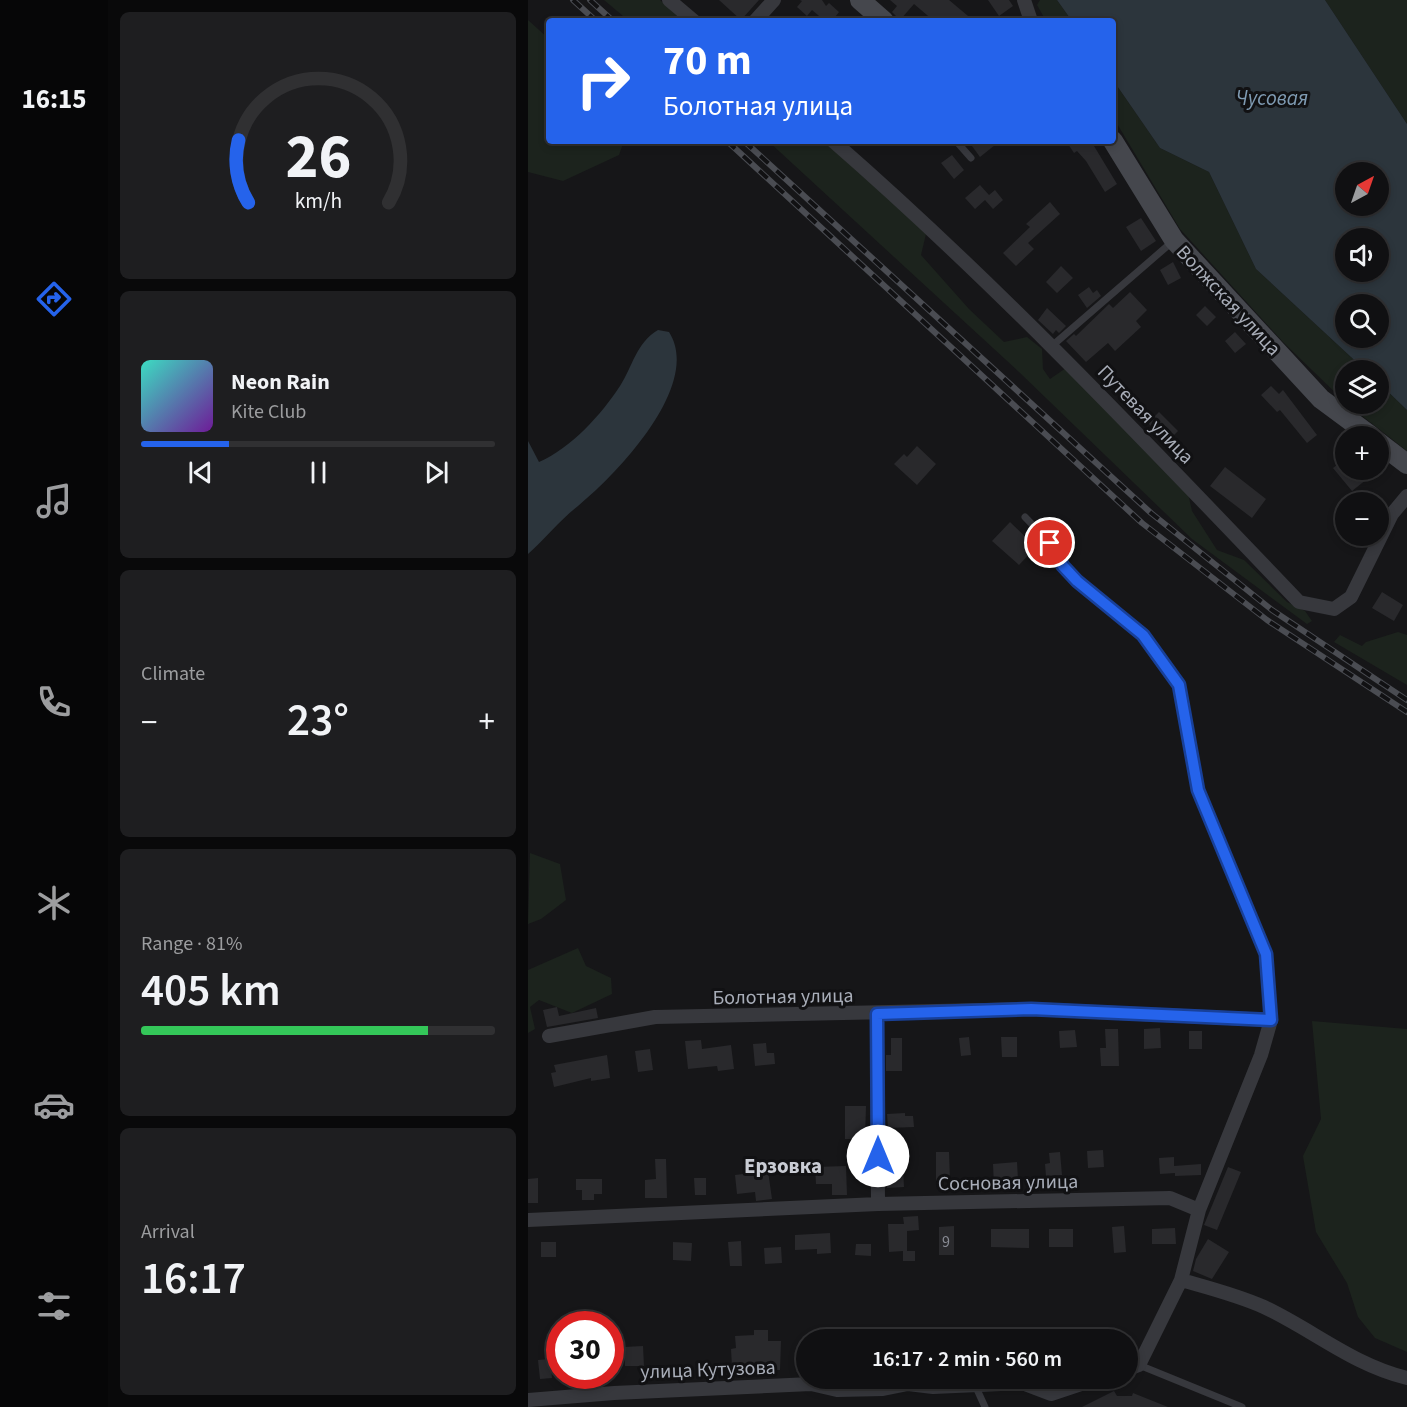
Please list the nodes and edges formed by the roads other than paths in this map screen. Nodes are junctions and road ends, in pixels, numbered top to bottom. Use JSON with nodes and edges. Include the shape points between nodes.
{"nodes":[{"id":1,"x":669,"y":0,"type":"edge"},
{"id":2,"x":774,"y":0,"type":"edge"},
{"id":3,"x":860,"y":0,"type":"edge"},
{"id":4,"x":1024,"y":0,"type":"edge"},
{"id":5,"x":690,"y":18,"type":"edge"},
{"id":6,"x":758,"y":18,"type":"edge"},
{"id":7,"x":881,"y":18,"type":"edge"},
{"id":8,"x":1030,"y":18,"type":"edge"},
{"id":9,"x":836,"y":144,"type":"edge"},
{"id":10,"x":959,"y":144,"type":"edge"},
{"id":11,"x":1115,"y":144,"type":"edge"},
{"id":12,"x":971,"y":158,"type":"dead end"},
{"id":13,"x":1174,"y":240,"type":"junction"},
{"id":14,"x":1053,"y":345,"type":"junction"},
{"id":15,"x":1357,"y":426,"type":"edge"},
{"id":16,"x":1389,"y":450,"type":"edge"},
{"id":17,"x":1407,"y":464,"type":"edge"},
{"id":18,"x":1407,"y":496,"type":"edge"},
{"id":19,"x":1025,"y":517,"type":"dead end"},
{"id":20,"x":877,"y":1014,"type":"junction"},
{"id":21,"x":1271,"y":1020,"type":"junction"},
{"id":22,"x":549,"y":1036,"type":"dead end"},
{"id":23,"x":878,"y":1204,"type":"junction"},
{"id":24,"x":1199,"y":1210,"type":"junction"},
{"id":25,"x":528,"y":1220,"type":"edge"},
{"id":26,"x":1181,"y":1280,"type":"junction"},
{"id":27,"x":1138,"y":1360,"type":"edge"},
{"id":28,"x":1138,"y":1368,"type":"edge"},
{"id":29,"x":1407,"y":1378,"type":"edge"},
{"id":30,"x":796,"y":1385,"type":"edge"},
{"id":31,"x":832,"y":1389,"type":"edge"},
{"id":32,"x":883,"y":1389,"type":"edge"},
{"id":33,"x":977,"y":1389,"type":"edge"},
{"id":34,"x":1038,"y":1389,"type":"edge"},
{"id":35,"x":1066,"y":1389,"type":"edge"},
{"id":36,"x":528,"y":1400,"type":"edge"},
{"id":37,"x":985,"y":1407,"type":"edge"},
{"id":38,"x":1242,"y":1407,"type":"edge"}],
"edges":[{"from":1,"to":5,"type":"street"},
{"from":2,"to":6,"type":"street"},
{"from":3,"to":7,"type":"street"},
{"from":4,"to":8,"type":"street"},
{"from":9,"to":14,"type":"street","name":"Путевая улица","via":[[924,220]]},
{"from":10,"to":12,"type":"lane"},
{"from":11,"to":13,"type":"street","name":"Волжская улица"},
{"from":13,"to":14,"type":"lane"},
{"from":13,"to":15,"type":"street","name":"Волжская улица","via":[[1321,399]]},
{"from":14,"to":18,"type":"street","name":"Путевая улица","via":[[1299,602],[1334,609],[1351,597],[1392,514]]},
{"from":16,"to":17,"type":"street"},
{"from":19,"to":21,"type":"lane","via":[[1050,543],[1077,581],[1143,635],[1179,685],[1198,790],[1266,954]]},
{"from":20,"to":21,"type":"street","name":"Болотная улица","via":[[1031,1009]]},
{"from":20,"to":22,"type":"street","name":"Болотная улица","via":[[655,1017]]},
{"from":20,"to":23,"type":"street"},
{"from":21,"to":24,"type":"street","via":[[1261,1056]]},
{"from":23,"to":24,"type":"street","name":"Сосновая улица","via":[[1170,1198]]},
{"from":23,"to":25,"type":"street","name":"Сосновая улица"},
{"from":24,"to":26,"type":"street"},
{"from":26,"to":27,"type":"street"},
{"from":26,"to":29,"type":"street","via":[[1265,1308],[1350,1358]]},
{"from":28,"to":38,"type":"lane"},
{"from":30,"to":36,"type":"street","name":"улица Кутузова"},
{"from":31,"to":32,"type":"street","name":"улица Кутузова"},
{"from":33,"to":37,"type":"lane"},
{"from":34,"to":35,"type":"street","name":"улица Кутузова","via":[[1051,1394]]}]}
